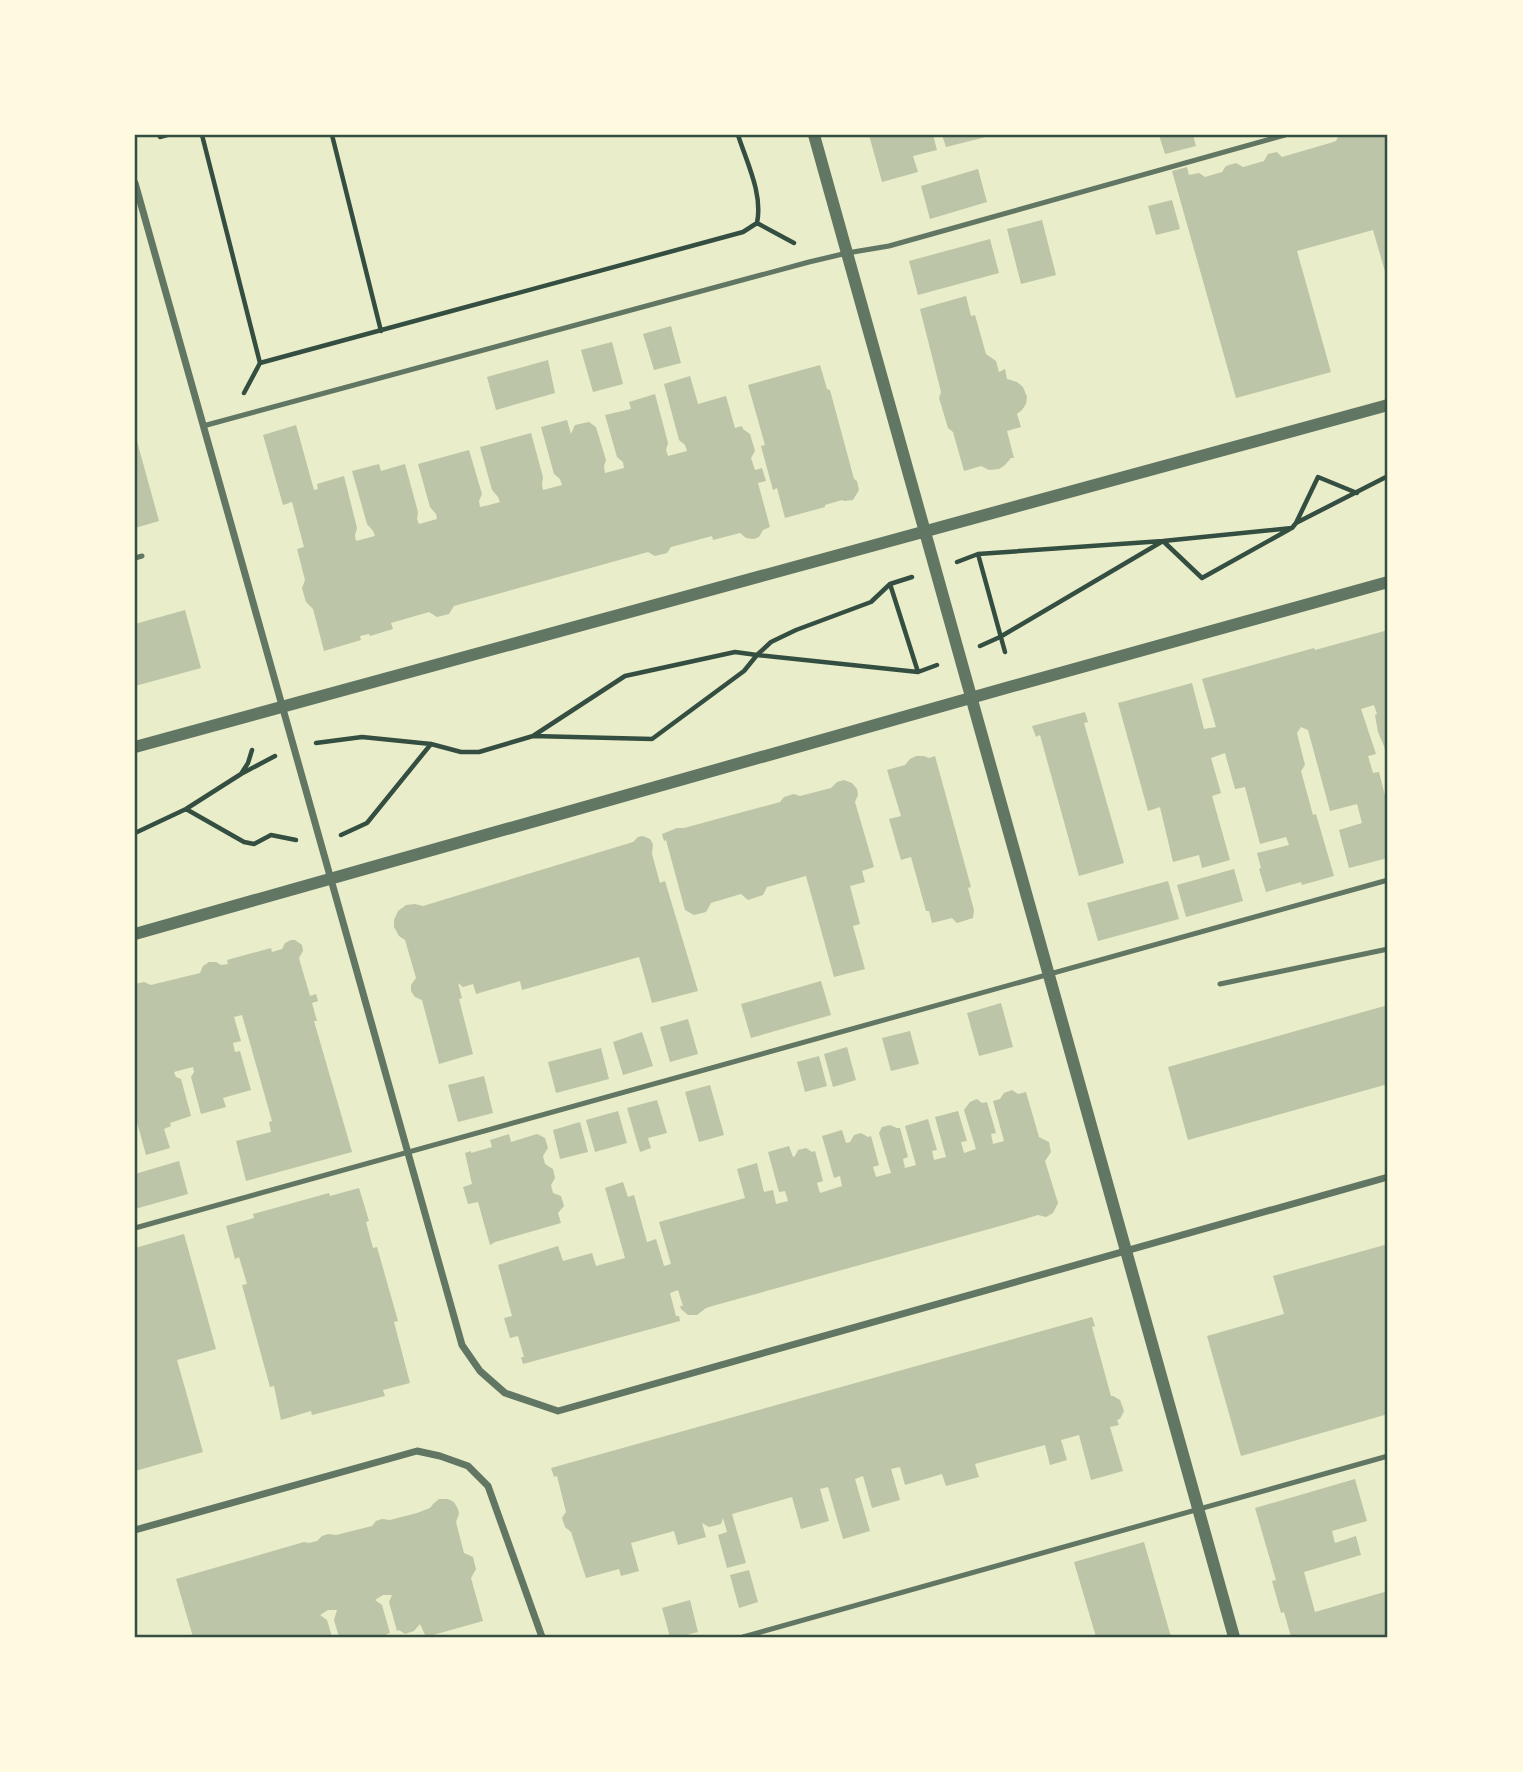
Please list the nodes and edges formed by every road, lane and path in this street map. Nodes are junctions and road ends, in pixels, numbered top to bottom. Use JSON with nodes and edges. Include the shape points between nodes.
{"nodes":[{"id":1,"x":167,"y":135,"type":"edge"},
{"id":2,"x":202,"y":135,"type":"edge"},
{"id":3,"x":332,"y":135,"type":"edge"},
{"id":4,"x":738,"y":135,"type":"edge"},
{"id":5,"x":814,"y":135,"type":"edge"},
{"id":6,"x":1285,"y":135,"type":"edge"},
{"id":7,"x":160,"y":137,"type":"dead end"},
{"id":8,"x":135,"y":183,"type":"edge"},
{"id":9,"x":757,"y":223,"type":"junction"},
{"id":10,"x":804,"y":249,"type":"dead end"},
{"id":11,"x":847,"y":253,"type":"junction"},
{"id":12,"x":381,"y":331,"type":"junction"},
{"id":13,"x":260,"y":363,"type":"junction"},
{"id":14,"x":243,"y":396,"type":"dead end"},
{"id":15,"x":1388,"y":405,"type":"edge"},
{"id":16,"x":203,"y":426,"type":"junction"},
{"id":17,"x":1388,"y":476,"type":"edge"},
{"id":18,"x":1357,"y":493,"type":"junction"},
{"id":19,"x":1294,"y":526,"type":"junction"},
{"id":20,"x":925,"y":533,"type":"junction"},
{"id":21,"x":1163,"y":541,"type":"junction"},
{"id":22,"x":978,"y":554,"type":"junction"},
{"id":23,"x":142,"y":556,"type":"dead end"},
{"id":24,"x":135,"y":558,"type":"edge"},
{"id":25,"x":936,"y":569,"type":"junction"},
{"id":26,"x":1388,"y":582,"type":"edge"},
{"id":27,"x":890,"y":584,"type":"junction"},
{"id":28,"x":1000,"y":637,"type":"junction"},
{"id":29,"x":1004,"y":652,"type":"dead end"},
{"id":30,"x":757,"y":655,"type":"junction"},
{"id":31,"x":960,"y":656,"type":"junction"},
{"id":32,"x":918,"y":672,"type":"junction"},
{"id":33,"x":971,"y":697,"type":"junction"},
{"id":34,"x":282,"y":706,"type":"junction"},
{"id":35,"x":533,"y":736,"type":"junction"},
{"id":36,"x":293,"y":746,"type":"junction"},
{"id":37,"x":135,"y":747,"type":"edge"},
{"id":38,"x":251,"y":750,"type":"dead end"},
{"id":39,"x":241,"y":774,"type":"junction"},
{"id":40,"x":135,"y":834,"type":"edge"},
{"id":41,"x":330,"y":878,"type":"junction"},
{"id":42,"x":1388,"y":880,"type":"edge"},
{"id":43,"x":135,"y":934,"type":"edge"},
{"id":44,"x":1388,"y":948,"type":"edge"},
{"id":45,"x":1049,"y":974,"type":"junction"},
{"id":46,"x":1220,"y":984,"type":"dead end"},
{"id":47,"x":407,"y":1151,"type":"junction"},
{"id":48,"x":1388,"y":1177,"type":"edge"},
{"id":49,"x":135,"y":1228,"type":"edge"},
{"id":50,"x":1126,"y":1251,"type":"junction"},
{"id":51,"x":1388,"y":1456,"type":"edge"},
{"id":52,"x":1198,"y":1510,"type":"junction"},
{"id":53,"x":135,"y":1530,"type":"edge"},
{"id":54,"x":542,"y":1637,"type":"edge"},
{"id":55,"x":743,"y":1637,"type":"edge"},
{"id":56,"x":1234,"y":1637,"type":"edge"}],
"edges":[{"from":1,"to":7,"type":"path"},
{"from":2,"to":13,"type":"path"},
{"from":3,"to":12,"type":"path"},
{"from":4,"to":9,"type":"path","via":[[758,198]]},
{"from":5,"to":11,"type":"street"},
{"from":6,"to":11,"type":"lane","via":[[889,246]]},
{"from":8,"to":16,"type":"street"},
{"from":9,"to":10,"type":"path"},
{"from":9,"to":12,"type":"path","via":[[743,232]]},
{"from":11,"to":16,"type":"lane"},
{"from":11,"to":20,"type":"street"},
{"from":12,"to":13,"type":"path"},
{"from":13,"to":14,"type":"path"},
{"from":15,"to":20,"type":"street"},
{"from":16,"to":34,"type":"street"},
{"from":17,"to":18,"type":"path"},
{"from":18,"to":19,"type":"path"},
{"from":18,"to":19,"type":"path","via":[[1318,477]]},
{"from":19,"to":21,"type":"path"},
{"from":19,"to":21,"type":"path","via":[[1202,578]]},
{"from":20,"to":25,"type":"street"},
{"from":20,"to":34,"type":"street"},
{"from":21,"to":22,"type":"path"},
{"from":21,"to":28,"type":"path"},
{"from":22,"to":25,"type":"path"},
{"from":22,"to":28,"type":"path"},
{"from":23,"to":24,"type":"lane"},
{"from":25,"to":27,"type":"path"},
{"from":25,"to":31,"type":"street"},
{"from":26,"to":33,"type":"street"},
{"from":27,"to":30,"type":"path","via":[[871,602],[771,642]]},
{"from":27,"to":32,"type":"path"},
{"from":28,"to":29,"type":"path"},
{"from":28,"to":31,"type":"path"},
{"from":30,"to":32,"type":"path"},
{"from":30,"to":35,"type":"path","via":[[735,652],[625,676]]},
{"from":30,"to":35,"type":"path","via":[[744,671],[652,739]]},
{"from":31,"to":32,"type":"path"},
{"from":31,"to":33,"type":"street"},
{"from":33,"to":41,"type":"street"},
{"from":33,"to":45,"type":"street"},
{"from":34,"to":36,"type":"street"},
{"from":34,"to":37,"type":"street"},
{"from":35,"to":36,"type":"path","via":[[479,752],[362,737]]},
{"from":36,"to":39,"type":"path"},
{"from":36,"to":41,"type":"street"},
{"from":38,"to":39,"type":"path"},
{"from":39,"to":40,"type":"path"},
{"from":41,"to":43,"type":"street"},
{"from":41,"to":47,"type":"street"},
{"from":42,"to":45,"type":"lane"},
{"from":44,"to":46,"type":"lane"},
{"from":45,"to":47,"type":"lane"},
{"from":45,"to":50,"type":"street"},
{"from":47,"to":49,"type":"lane"},
{"from":47,"to":50,"type":"street","via":[[462,1345],[480,1371],[505,1393],[558,1411]]},
{"from":48,"to":50,"type":"street"},
{"from":50,"to":52,"type":"street"},
{"from":51,"to":52,"type":"lane"},
{"from":52,"to":55,"type":"lane"},
{"from":52,"to":56,"type":"street"},
{"from":53,"to":54,"type":"street","via":[[417,1451],[440,1456],[468,1466],[488,1486]]}]}
